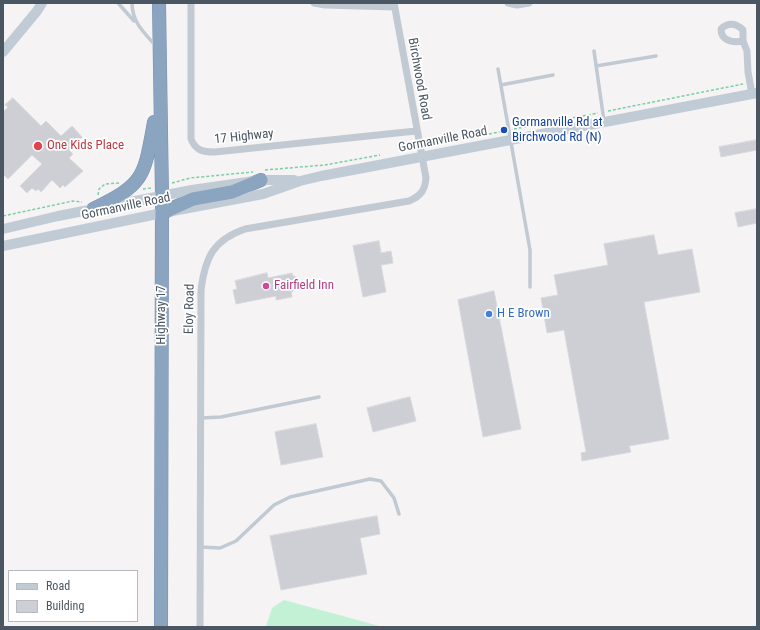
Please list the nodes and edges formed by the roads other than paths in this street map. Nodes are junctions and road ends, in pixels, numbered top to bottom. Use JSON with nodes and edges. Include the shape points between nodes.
{"nodes":[{"id":1,"x":42,"y":3,"type":"edge"},
{"id":2,"x":118,"y":3,"type":"edge"},
{"id":3,"x":132,"y":3,"type":"edge"},
{"id":4,"x":159,"y":3,"type":"edge"},
{"id":5,"x":191,"y":3,"type":"edge"},
{"id":6,"x":314,"y":3,"type":"edge"},
{"id":7,"x":508,"y":3,"type":"edge"},
{"id":8,"x":529,"y":3,"type":"edge"},
{"id":9,"x":394,"y":5,"type":"edge"},
{"id":10,"x":138,"y":25,"type":"junction"},
{"id":11,"x":743,"y":41,"type":"dead end"},
{"id":12,"x":159,"y":50,"type":"junction"},
{"id":13,"x":594,"y":51,"type":"dead end"},
{"id":14,"x":3,"y":52,"type":"edge"},
{"id":15,"x":656,"y":56,"type":"dead end"},
{"id":16,"x":596,"y":66,"type":"junction"},
{"id":17,"x":498,"y":68,"type":"dead end"},
{"id":18,"x":553,"y":76,"type":"dead end"},
{"id":19,"x":501,"y":85,"type":"junction"},
{"id":20,"x":159,"y":92,"type":"junction"},
{"id":21,"x":754,"y":94,"type":"edge"},
{"id":22,"x":604,"y":122,"type":"junction"},
{"id":23,"x":416,"y":131,"type":"junction"},
{"id":24,"x":511,"y":135,"type":"junction"},
{"id":25,"x":422,"y":158,"type":"junction"},
{"id":26,"x":259,"y":174,"type":"junction"},
{"id":27,"x":300,"y":181,"type":"junction"},
{"id":28,"x":162,"y":191,"type":"junction"},
{"id":29,"x":93,"y":203,"type":"junction"},
{"id":30,"x":162,"y":213,"type":"junction"},
{"id":31,"x":3,"y":229,"type":"edge"},
{"id":32,"x":3,"y":246,"type":"edge"},
{"id":33,"x":530,"y":287,"type":"dead end"},
{"id":34,"x":319,"y":397,"type":"dead end"},
{"id":35,"x":201,"y":418,"type":"junction"},
{"id":36,"x":399,"y":514,"type":"dead end"},
{"id":37,"x":201,"y":546,"type":"junction"},
{"id":38,"x":161,"y":627,"type":"edge"},
{"id":39,"x":200,"y":627,"type":"edge"}],
"edges":[{"from":1,"to":14,"type":"main road"},
{"from":2,"to":10,"type":"lane"},
{"from":3,"to":10,"type":"lane","via":[[132,12]]},
{"from":4,"to":12,"type":"highway","name":"Highway 17"},
{"from":5,"to":23,"type":"street","name":"17 Highway","via":[[191,139],[200,151],[215,152]]},
{"from":6,"to":9,"type":"street"},
{"from":7,"to":8,"type":"street"},
{"from":9,"to":23,"type":"street","name":"Birchwood Road"},
{"from":10,"to":12,"type":"lane"},
{"from":11,"to":21,"type":"street","via":[[747,51],[749,83]]},
{"from":12,"to":20,"type":"highway","name":"Highway 17"},
{"from":13,"to":16,"type":"lane"},
{"from":15,"to":16,"type":"lane"},
{"from":16,"to":22,"type":"lane"},
{"from":17,"to":19,"type":"lane"},
{"from":18,"to":19,"type":"lane"},
{"from":19,"to":24,"type":"lane"},
{"from":20,"to":28,"type":"highway","name":"Highway 17"},
{"from":20,"to":29,"type":"highway","via":[[145,167],[134,186],[119,196]]},
{"from":21,"to":22,"type":"main road","name":"Gormanville Road"},
{"from":22,"to":24,"type":"main road","name":"Gormanville Road"},
{"from":23,"to":25,"type":"street","name":"Birchwood Road"},
{"from":24,"to":25,"type":"main road","name":"Gormanville Road"},
{"from":24,"to":33,"type":"lane","via":[[530,250]]},
{"from":25,"to":27,"type":"main road","name":"Gormanville Road"},
{"from":25,"to":35,"type":"street","name":"Eloy Road","via":[[426,186],[417,197],[409,201],[245,229],[219,243],[208,258],[202,284]]},
{"from":26,"to":27,"type":"main road","name":"Gormanville Road"},
{"from":26,"to":28,"type":"main road","name":"Gormanville Road","via":[[192,190]]},
{"from":26,"to":30,"type":"highway","via":[[232,192],[193,200]]},
{"from":27,"to":30,"type":"main road","name":"Gormanville Road","via":[[263,194]]},
{"from":28,"to":29,"type":"main road","name":"Gormanville Road"},
{"from":28,"to":30,"type":"highway","name":"Highway 17"},
{"from":29,"to":31,"type":"main road","name":"Gormanville Road","via":[[77,212]]},
{"from":30,"to":32,"type":"main road","name":"Gormanville Road"},
{"from":30,"to":38,"type":"highway","name":"Highway 17"},
{"from":34,"to":35,"type":"lane","via":[[221,417]]},
{"from":35,"to":37,"type":"street","name":"Eloy Road"},
{"from":36,"to":37,"type":"lane","via":[[394,498],[381,481],[370,479],[290,497],[274,505],[236,541],[220,548]]},
{"from":37,"to":39,"type":"street","name":"Eloy Road"}]}
